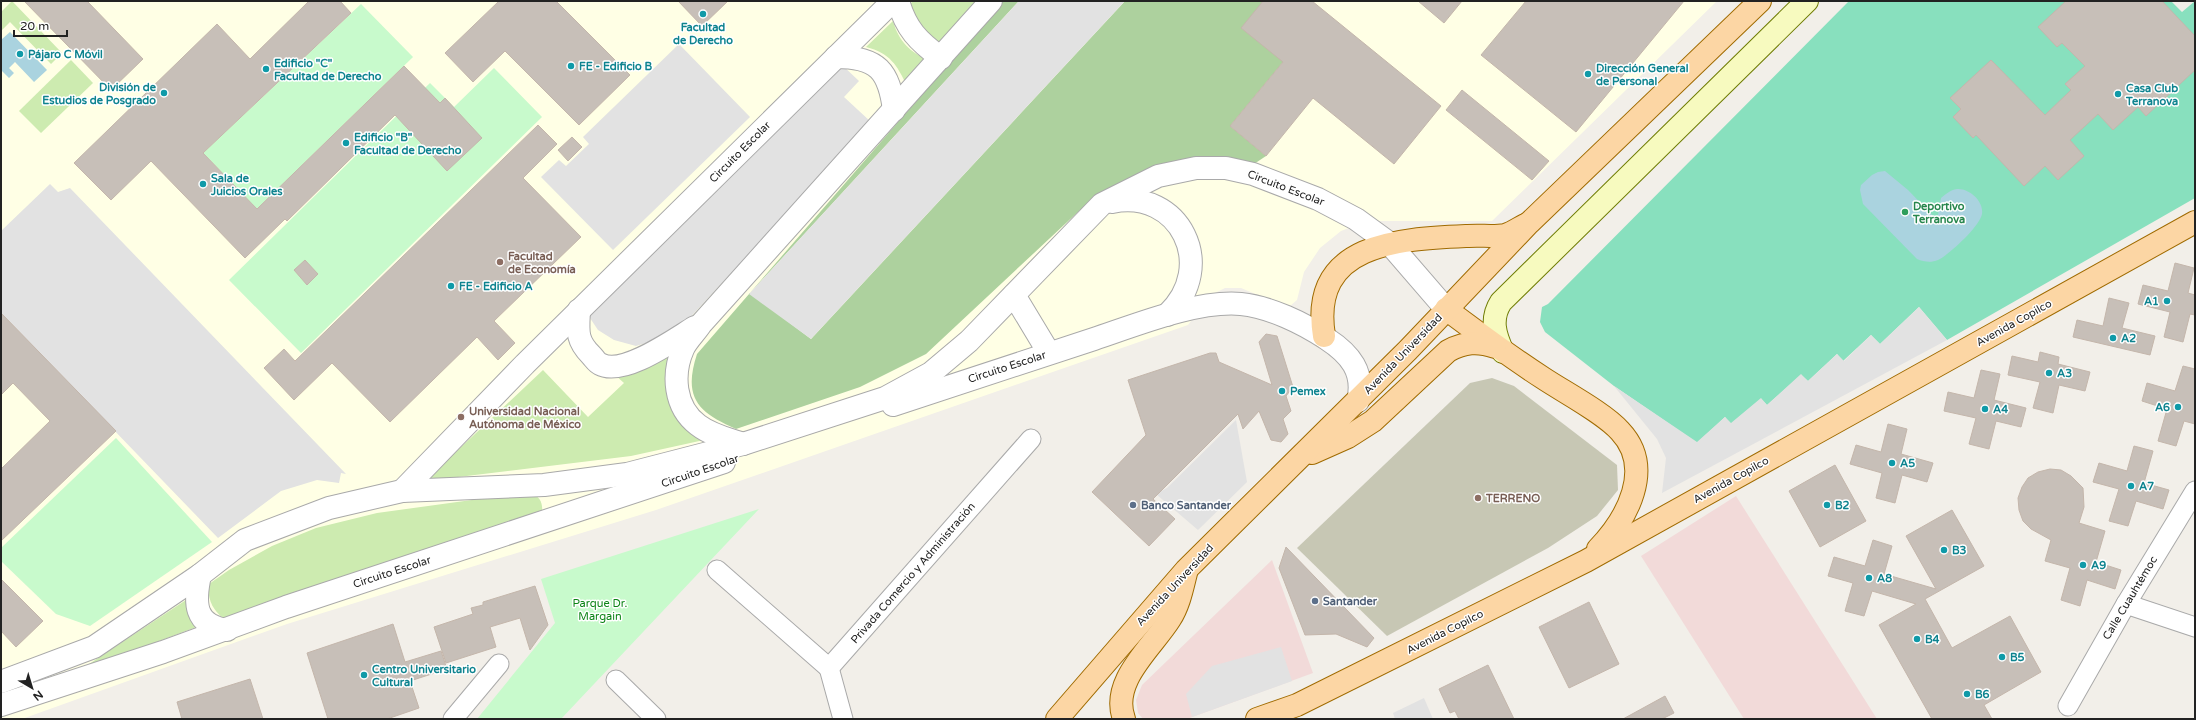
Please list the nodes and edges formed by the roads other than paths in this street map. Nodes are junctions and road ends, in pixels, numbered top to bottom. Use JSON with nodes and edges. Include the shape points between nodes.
{"nodes":[{"id":1,"x":893,"y":1,"type":"edge"},
{"id":2,"x":898,"y":1,"type":"edge"},
{"id":3,"x":991,"y":1,"type":"edge"},
{"id":4,"x":1760,"y":1,"type":"edge"},
{"id":5,"x":1808,"y":1,"type":"edge"},
{"id":6,"x":836,"y":57,"type":"junction"},
{"id":7,"x":940,"y":58,"type":"junction"},
{"id":8,"x":894,"y":110,"type":"junction"},
{"id":9,"x":1102,"y":204,"type":"junction"},
{"id":10,"x":2195,"y":222,"type":"edge"},
{"id":11,"x":1529,"y":223,"type":"junction"},
{"id":12,"x":1389,"y":243,"type":"junction"},
{"id":13,"x":1014,"y":295,"type":"junction"},
{"id":14,"x":1446,"y":309,"type":"junction"},
{"id":15,"x":580,"y":310,"type":"junction"},
{"id":16,"x":1167,"y":315,"type":"junction"},
{"id":17,"x":702,"y":324,"type":"junction"},
{"id":18,"x":1324,"y":336,"type":"junction"},
{"id":19,"x":1503,"y":352,"type":"junction"},
{"id":20,"x":1050,"y":353,"type":"junction"},
{"id":21,"x":1358,"y":401,"type":"junction"},
{"id":22,"x":1031,"y":439,"type":"dead end"},
{"id":23,"x":743,"y":444,"type":"junction"},
{"id":24,"x":1300,"y":458,"type":"junction"},
{"id":25,"x":544,"y":485,"type":"junction"},
{"id":26,"x":402,"y":491,"type":"junction"},
{"id":27,"x":2195,"y":491,"type":"edge"},
{"id":28,"x":553,"y":519,"type":"junction"},
{"id":29,"x":1586,"y":561,"type":"junction"},
{"id":30,"x":717,"y":570,"type":"dead end"},
{"id":31,"x":1186,"y":570,"type":"junction"},
{"id":32,"x":200,"y":575,"type":"junction"},
{"id":33,"x":2126,"y":604,"type":"junction"},
{"id":34,"x":2195,"y":627,"type":"edge"},
{"id":35,"x":227,"y":630,"type":"junction"},
{"id":36,"x":499,"y":664,"type":"dead end"},
{"id":37,"x":829,"y":668,"type":"junction"},
{"id":38,"x":616,"y":680,"type":"dead end"},
{"id":39,"x":1,"y":682,"type":"edge"},
{"id":40,"x":1,"y":705,"type":"edge"},
{"id":41,"x":2068,"y":706,"type":"dead end"},
{"id":42,"x":453,"y":719,"type":"edge"},
{"id":43,"x":656,"y":719,"type":"edge"},
{"id":44,"x":843,"y":719,"type":"edge"},
{"id":45,"x":1057,"y":719,"type":"edge"},
{"id":46,"x":1124,"y":719,"type":"edge"},
{"id":47,"x":1257,"y":719,"type":"edge"}],
"edges":[{"from":1,"to":6,"type":"street","name":"Circuito Escolar"},
{"from":2,"to":7,"type":"street","via":[[902,13],[920,43]]},
{"from":3,"to":7,"type":"street","name":"Circuito Escolar"},
{"from":4,"to":11,"type":"main road","name":"Avenida Universidad"},
{"from":5,"to":19,"type":"main road","via":[[1501,302],[1496,312],[1494,329]]},
{"from":6,"to":8,"type":"street","via":[[868,61],[879,67],[891,88]]},
{"from":6,"to":15,"type":"street","name":"Circuito Escolar"},
{"from":7,"to":8,"type":"street","name":"Circuito Escolar"},
{"from":8,"to":17,"type":"street","name":"Circuito Escolar"},
{"from":9,"to":12,"type":"street","name":"Circuito Escolar","via":[[1158,176],[1196,168],[1226,168],[1253,174],[1318,199],[1356,219]]},
{"from":9,"to":13,"type":"street","name":"Circuito Escolar"},
{"from":9,"to":16,"type":"street","via":[[1123,200],[1144,202],[1172,218],[1185,236],[1191,257],[1189,283],[1176,306]]},
{"from":10,"to":29,"type":"main road","name":"Avenida Copilco"},
{"from":11,"to":12,"type":"main road","via":[[1506,234]]},
{"from":11,"to":14,"type":"main road","name":"Avenida Universidad"},
{"from":12,"to":14,"type":"street","name":"Circuito Escolar"},
{"from":12,"to":18,"type":"main road","via":[[1358,255],[1335,274],[1323,300],[1321,319]]},
{"from":13,"to":20,"type":"street"},
{"from":13,"to":23,"type":"street","name":"Circuito Escolar","via":[[969,341],[931,373],[884,398]]},
{"from":14,"to":19,"type":"main road"},
{"from":14,"to":21,"type":"main road","name":"Avenida Universidad"},
{"from":15,"to":17,"type":"street","via":[[578,335],[584,348],[600,364],[611,367],[650,355]]},
{"from":15,"to":26,"type":"street","name":"Circuito Escolar"},
{"from":16,"to":18,"type":"street","name":"Circuito Escolar","via":[[1213,306],[1241,304],[1281,315]]},
{"from":16,"to":20,"type":"street","name":"Circuito Escolar"},
{"from":17,"to":23,"type":"street","name":"Circuito Escolar","via":[[684,347],[677,368],[677,387],[683,409],[697,424],[717,435]]},
{"from":18,"to":21,"type":"street","name":"Circuito Escolar","via":[[1342,349],[1356,366],[1360,382]]},
{"from":19,"to":24,"type":"main road","via":[[1480,343],[1455,347],[1373,421],[1348,437]]},
{"from":19,"to":29,"type":"main road","via":[[1614,425],[1625,436],[1631,448],[1636,470],[1632,499],[1612,533]]},
{"from":20,"to":28,"type":"street","name":"Circuito Escolar"},
{"from":21,"to":24,"type":"main road","name":"Avenida Universidad"},
{"from":22,"to":37,"type":"street","name":"Privada Comercio y Administración"},
{"from":23,"to":25,"type":"street","name":"Circuito Escolar","via":[[627,474]]},
{"from":24,"to":31,"type":"main road","name":"Avenida Universidad"},
{"from":25,"to":26,"type":"street","name":"Circuito Escolar"},
{"from":25,"to":28,"type":"street","via":[[552,495],[555,507]]},
{"from":26,"to":32,"type":"street","name":"Circuito Escolar","via":[[329,508],[245,540]]},
{"from":27,"to":33,"type":"street","name":"Calle Cuauhtémoc"},
{"from":28,"to":35,"type":"street","name":"Circuito Escolar","via":[[286,607]]},
{"from":29,"to":47,"type":"main road","name":"Avenida Copilco","via":[[1297,706]]},
{"from":30,"to":37,"type":"street"},
{"from":31,"to":45,"type":"main road","name":"Avenida Universidad"},
{"from":31,"to":46,"type":"main road","via":[[1179,601],[1171,618],[1142,655],[1128,681],[1121,704]]},
{"from":32,"to":35,"type":"street","via":[[196,596],[199,612],[211,625]]},
{"from":32,"to":39,"type":"street","name":"Circuito Escolar","via":[[94,647]]},
{"from":33,"to":34,"type":"street"},
{"from":33,"to":41,"type":"street","name":"Calle Cuauhtémoc"},
{"from":35,"to":40,"type":"street","name":"Circuito Escolar"},
{"from":36,"to":42,"type":"street"},
{"from":37,"to":44,"type":"street"},
{"from":38,"to":43,"type":"street"}]}
